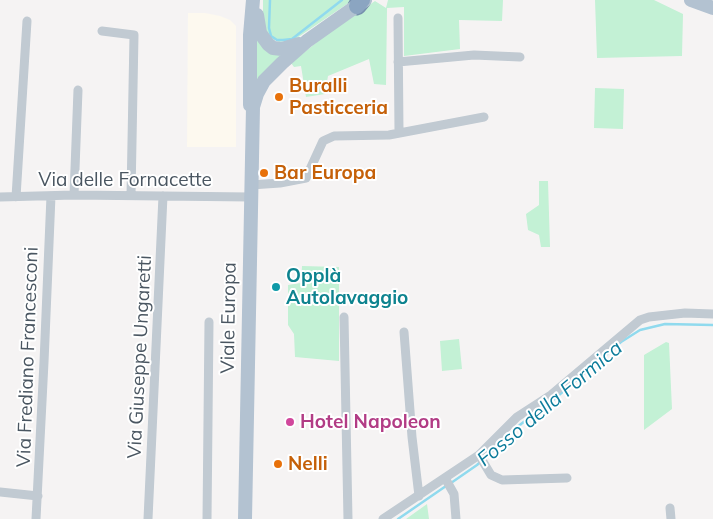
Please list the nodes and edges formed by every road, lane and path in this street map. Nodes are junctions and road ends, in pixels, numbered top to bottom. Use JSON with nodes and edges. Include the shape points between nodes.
{"nodes":[{"id":1,"x":254,"y":0,"type":"edge"},
{"id":2,"x":691,"y":0,"type":"edge"},
{"id":3,"x":362,"y":2,"type":"edge"},
{"id":4,"x":713,"y":8,"type":"edge"},
{"id":5,"x":398,"y":18,"type":"dead end"},
{"id":6,"x":27,"y":20,"type":"dead end"},
{"id":7,"x":102,"y":31,"type":"dead end"},
{"id":8,"x":307,"y":41,"type":"junction"},
{"id":9,"x":520,"y":57,"type":"dead end"},
{"id":10,"x":398,"y":62,"type":"junction"},
{"id":11,"x":78,"y":90,"type":"dead end"},
{"id":12,"x":484,"y":117,"type":"dead end"},
{"id":13,"x":251,"y":119,"type":"junction"},
{"id":14,"x":399,"y":132,"type":"junction"},
{"id":15,"x":251,"y":191,"type":"junction"},
{"id":16,"x":74,"y":195,"type":"junction"},
{"id":17,"x":131,"y":195,"type":"junction"},
{"id":18,"x":50,"y":196,"type":"junction"},
{"id":19,"x":163,"y":196,"type":"junction"},
{"id":20,"x":0,"y":197,"type":"edge"},
{"id":21,"x":16,"y":197,"type":"junction"},
{"id":22,"x":713,"y":314,"type":"edge"},
{"id":23,"x":344,"y":317,"type":"dead end"},
{"id":24,"x":209,"y":322,"type":"dead end"},
{"id":25,"x":404,"y":332,"type":"dead end"},
{"id":26,"x":479,"y":455,"type":"junction"},
{"id":27,"x":445,"y":478,"type":"junction"},
{"id":28,"x":567,"y":478,"type":"dead end"},
{"id":29,"x":0,"y":492,"type":"edge"},
{"id":30,"x":38,"y":496,"type":"junction"},
{"id":31,"x":419,"y":496,"type":"junction"},
{"id":32,"x":670,"y":508,"type":"dead end"},
{"id":33,"x":36,"y":519,"type":"edge"},
{"id":34,"x":148,"y":519,"type":"edge"},
{"id":35,"x":207,"y":519,"type":"edge"},
{"id":36,"x":244,"y":519,"type":"edge"},
{"id":37,"x":348,"y":519,"type":"edge"},
{"id":38,"x":383,"y":519,"type":"edge"},
{"id":39,"x":456,"y":519,"type":"edge"},
{"id":40,"x":671,"y":519,"type":"edge"}],
"edges":[{"from":1,"to":8,"type":"main road","name":"Viale Europa","via":[[260,34],[273,48],[282,49]]},
{"from":1,"to":13,"type":"main road","name":"Viale Europa","via":[[250,20],[248,81]]},
{"from":2,"to":4,"type":"main road"},
{"from":3,"to":8,"type":"main road","name":"Viale Europa"},
{"from":5,"to":10,"type":"street"},
{"from":6,"to":21,"type":"street"},
{"from":7,"to":17,"type":"street","via":[[134,35]]},
{"from":8,"to":13,"type":"main road","name":"Viale Europa","via":[[264,81],[256,94]]},
{"from":9,"to":10,"type":"street","via":[[474,55]]},
{"from":10,"to":14,"type":"street"},
{"from":11,"to":16,"type":"street"},
{"from":12,"to":14,"type":"street"},
{"from":13,"to":15,"type":"main road","name":"Viale Europa"},
{"from":14,"to":15,"type":"street","name":"Via delle Fornacette","via":[[328,138],[320,147],[306,178]]},
{"from":15,"to":19,"type":"street","name":"Via delle Fornacette"},
{"from":15,"to":36,"type":"main road","name":"Viale Europa"},
{"from":16,"to":17,"type":"street","name":"Via delle Fornacette"},
{"from":16,"to":18,"type":"street","name":"Via delle Fornacette"},
{"from":17,"to":19,"type":"street","name":"Via delle Fornacette"},
{"from":18,"to":21,"type":"street","name":"Via delle Fornacette"},
{"from":18,"to":30,"type":"street","name":"Via Frediano Francesconi"},
{"from":19,"to":34,"type":"street","name":"Via Giuseppe Ungaretti"},
{"from":20,"to":21,"type":"street","name":"Via delle Fornacette"},
{"from":22,"to":26,"type":"street","via":[[685,313],[640,320],[550,395],[519,416]]},
{"from":23,"to":37,"type":"street"},
{"from":24,"to":35,"type":"street"},
{"from":25,"to":31,"type":"street"},
{"from":26,"to":27,"type":"street"},
{"from":26,"to":28,"type":"street","via":[[491,475],[502,480]]},
{"from":27,"to":31,"type":"street"},
{"from":27,"to":39,"type":"street","via":[[452,488]]},
{"from":29,"to":30,"type":"street"},
{"from":30,"to":33,"type":"street","name":"Via Frediano Francesconi"},
{"from":31,"to":38,"type":"street"},
{"from":32,"to":40,"type":"street"}]}
